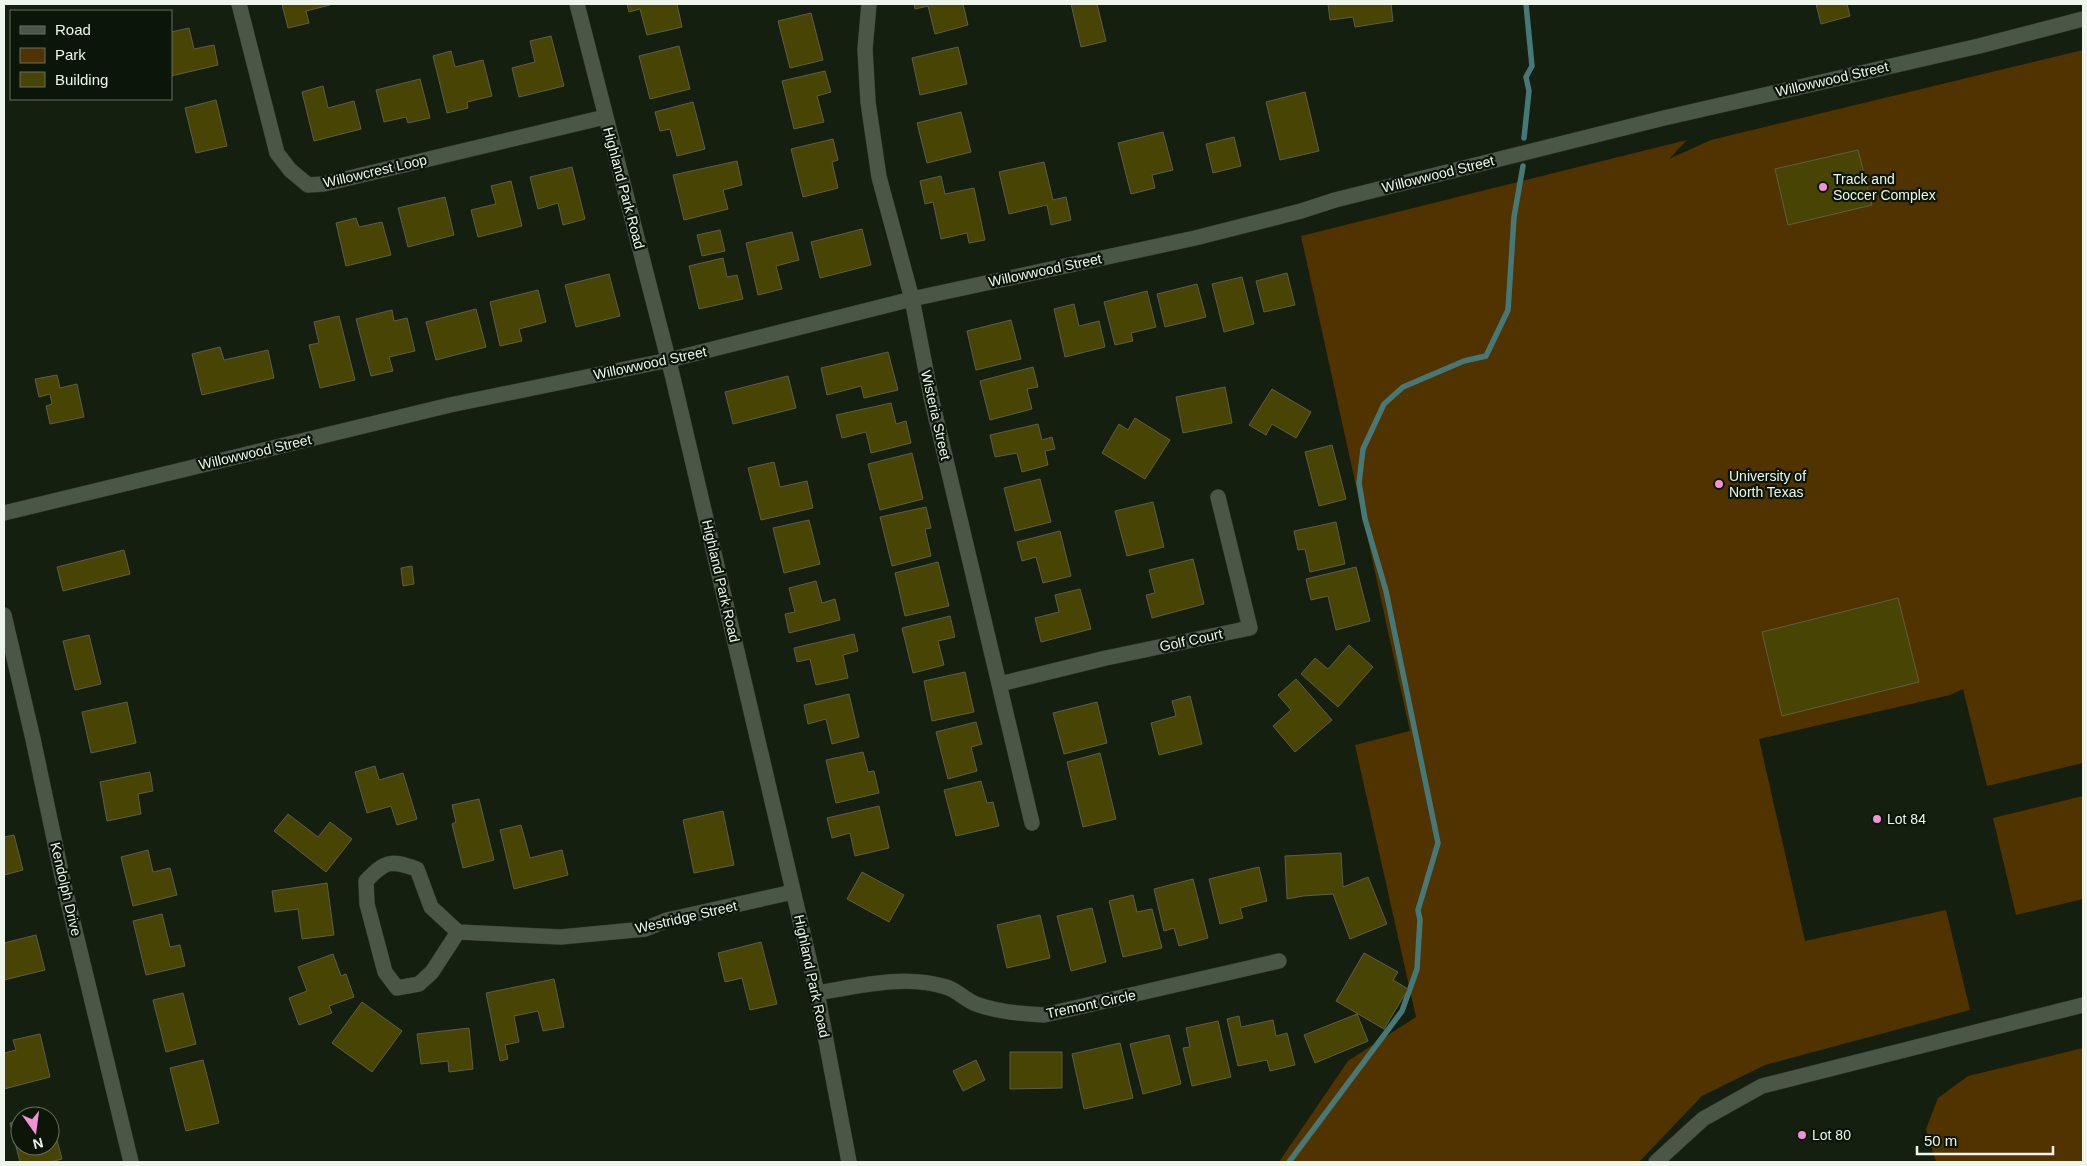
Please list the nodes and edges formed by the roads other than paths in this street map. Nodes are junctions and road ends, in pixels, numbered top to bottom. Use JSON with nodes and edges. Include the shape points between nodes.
{"nodes":[{"id":1,"x":240,"y":4,"type":"edge"},
{"id":2,"x":577,"y":4,"type":"edge"},
{"id":3,"x":869,"y":4,"type":"edge"},
{"id":4,"x":2083,"y":19,"type":"edge"},
{"id":5,"x":605,"y":117,"type":"junction"},
{"id":6,"x":912,"y":299,"type":"junction"},
{"id":7,"x":669,"y":360,"type":"junction"},
{"id":8,"x":1218,"y":497,"type":"dead end"},
{"id":9,"x":4,"y":513,"type":"edge"},
{"id":10,"x":4,"y":615,"type":"edge"},
{"id":11,"x":1000,"y":684,"type":"junction"},
{"id":12,"x":1032,"y":822,"type":"dead end"},
{"id":13,"x":793,"y":892,"type":"junction"},
{"id":14,"x":458,"y":932,"type":"junction"},
{"id":15,"x":1278,"y":961,"type":"dead end"},
{"id":16,"x":817,"y":993,"type":"junction"},
{"id":17,"x":2083,"y":1006,"type":"edge"},
{"id":18,"x":131,"y":1162,"type":"edge"},
{"id":19,"x":849,"y":1162,"type":"edge"},
{"id":20,"x":1656,"y":1162,"type":"edge"}],
"edges":[{"from":1,"to":5,"type":"street","name":"Willowcrest Loop","via":[[277,153],[308,185],[324,184]]},
{"from":2,"to":5,"type":"street","name":"Highland Park Road"},
{"from":3,"to":6,"type":"street","name":"Wisteria Street","via":[[865,49],[868,102],[879,177]]},
{"from":4,"to":6,"type":"street","name":"Willowwood Street","via":[[1664,118],[1195,238]]},
{"from":5,"to":7,"type":"street","name":"Highland Park Road"},
{"from":6,"to":7,"type":"street","name":"Willowwood Street"},
{"from":6,"to":11,"type":"street","name":"Wisteria Street","via":[[931,397]]},
{"from":7,"to":9,"type":"street","name":"Willowwood Street","via":[[450,405]]},
{"from":7,"to":13,"type":"street","name":"Highland Park Road"},
{"from":8,"to":11,"type":"street","name":"Golf Court","via":[[1250,628]]},
{"from":10,"to":18,"type":"street","name":"Kendolph Drive","via":[[63,881]]},
{"from":11,"to":12,"type":"street","name":"Wisteria Street"},
{"from":13,"to":14,"type":"street","name":"Westridge Street","via":[[667,920],[645,929],[561,937]]},
{"from":13,"to":16,"type":"street","name":"Highland Park Road"},
{"from":14,"to":14,"type":"street","via":[[432,972],[419,984],[397,988],[385,972],[367,904],[366,881],[380,867],[397,862],[417,870],[431,907]]},
{"from":15,"to":16,"type":"street","name":"Tremont Circle","via":[[1044,1015],[975,1004],[948,987],[911,980]]},
{"from":16,"to":19,"type":"street","name":"Highland Park Road"},
{"from":17,"to":20,"type":"street","via":[[1762,1086],[1703,1119]]}]}
